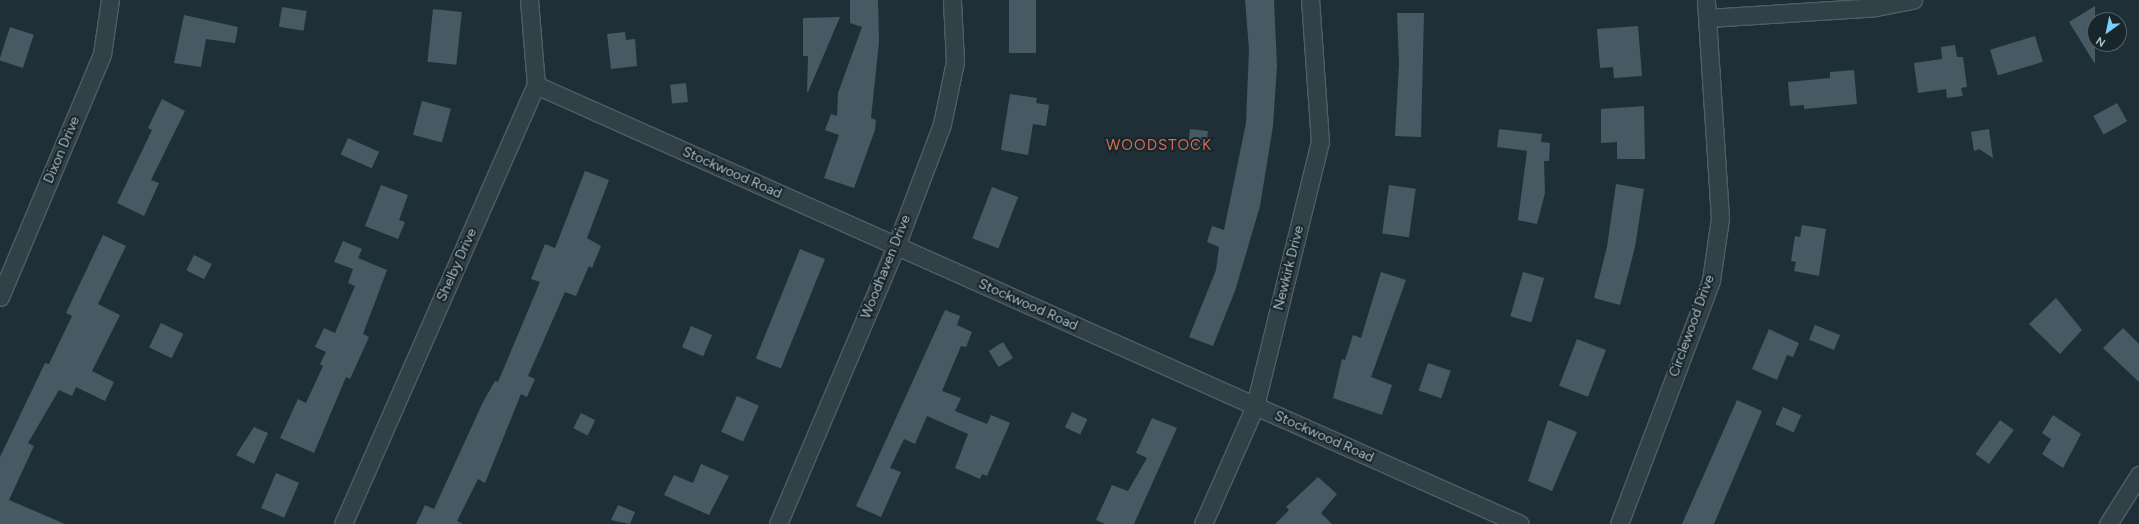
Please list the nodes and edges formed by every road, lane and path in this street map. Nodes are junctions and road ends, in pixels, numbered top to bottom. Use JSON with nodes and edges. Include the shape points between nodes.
{"nodes":[{"id":1,"x":110,"y":0,"type":"edge"},
{"id":2,"x":529,"y":0,"type":"edge"},
{"id":3,"x":952,"y":0,"type":"edge"},
{"id":4,"x":1310,"y":0,"type":"edge"},
{"id":5,"x":1706,"y":0,"type":"edge"},
{"id":6,"x":1913,"y":0,"type":"edge"},
{"id":7,"x":1708,"y":18,"type":"junction"},
{"id":8,"x":536,"y":85,"type":"junction"},
{"id":9,"x":896,"y":246,"type":"junction"},
{"id":10,"x":0,"y":297,"type":"edge"},
{"id":11,"x":1255,"y":406,"type":"junction"},
{"id":12,"x":2139,"y":475,"type":"edge"},
{"id":13,"x":343,"y":524,"type":"edge"},
{"id":14,"x":778,"y":524,"type":"edge"},
{"id":15,"x":1203,"y":524,"type":"edge"},
{"id":16,"x":1520,"y":524,"type":"edge"},
{"id":17,"x":1619,"y":524,"type":"edge"},
{"id":18,"x":2108,"y":524,"type":"edge"}],
"edges":[{"from":1,"to":10,"type":"street","name":"Dixon Drive","via":[[102,54]]},
{"from":2,"to":8,"type":"street","name":"Shelby Drive"},
{"from":3,"to":9,"type":"street","name":"Woodhaven Drive","via":[[955,62],[942,124]]},
{"from":4,"to":11,"type":"street","name":"Newkirk Drive","via":[[1320,142]]},
{"from":5,"to":7,"type":"street","name":"Circlewood Drive"},
{"from":6,"to":7,"type":"street","via":[[1876,7]]},
{"from":7,"to":17,"type":"street","name":"Circlewood Drive","via":[[1720,218],[1711,280]]},
{"from":8,"to":9,"type":"street","name":"Stockwood Road"},
{"from":8,"to":13,"type":"street","name":"Shelby Drive"},
{"from":9,"to":11,"type":"street","name":"Stockwood Road"},
{"from":9,"to":14,"type":"street","name":"Woodhaven Drive"},
{"from":11,"to":15,"type":"street","name":"Newkirk Drive"},
{"from":11,"to":16,"type":"street","name":"Stockwood Road"},
{"from":12,"to":18,"type":"street"}]}
